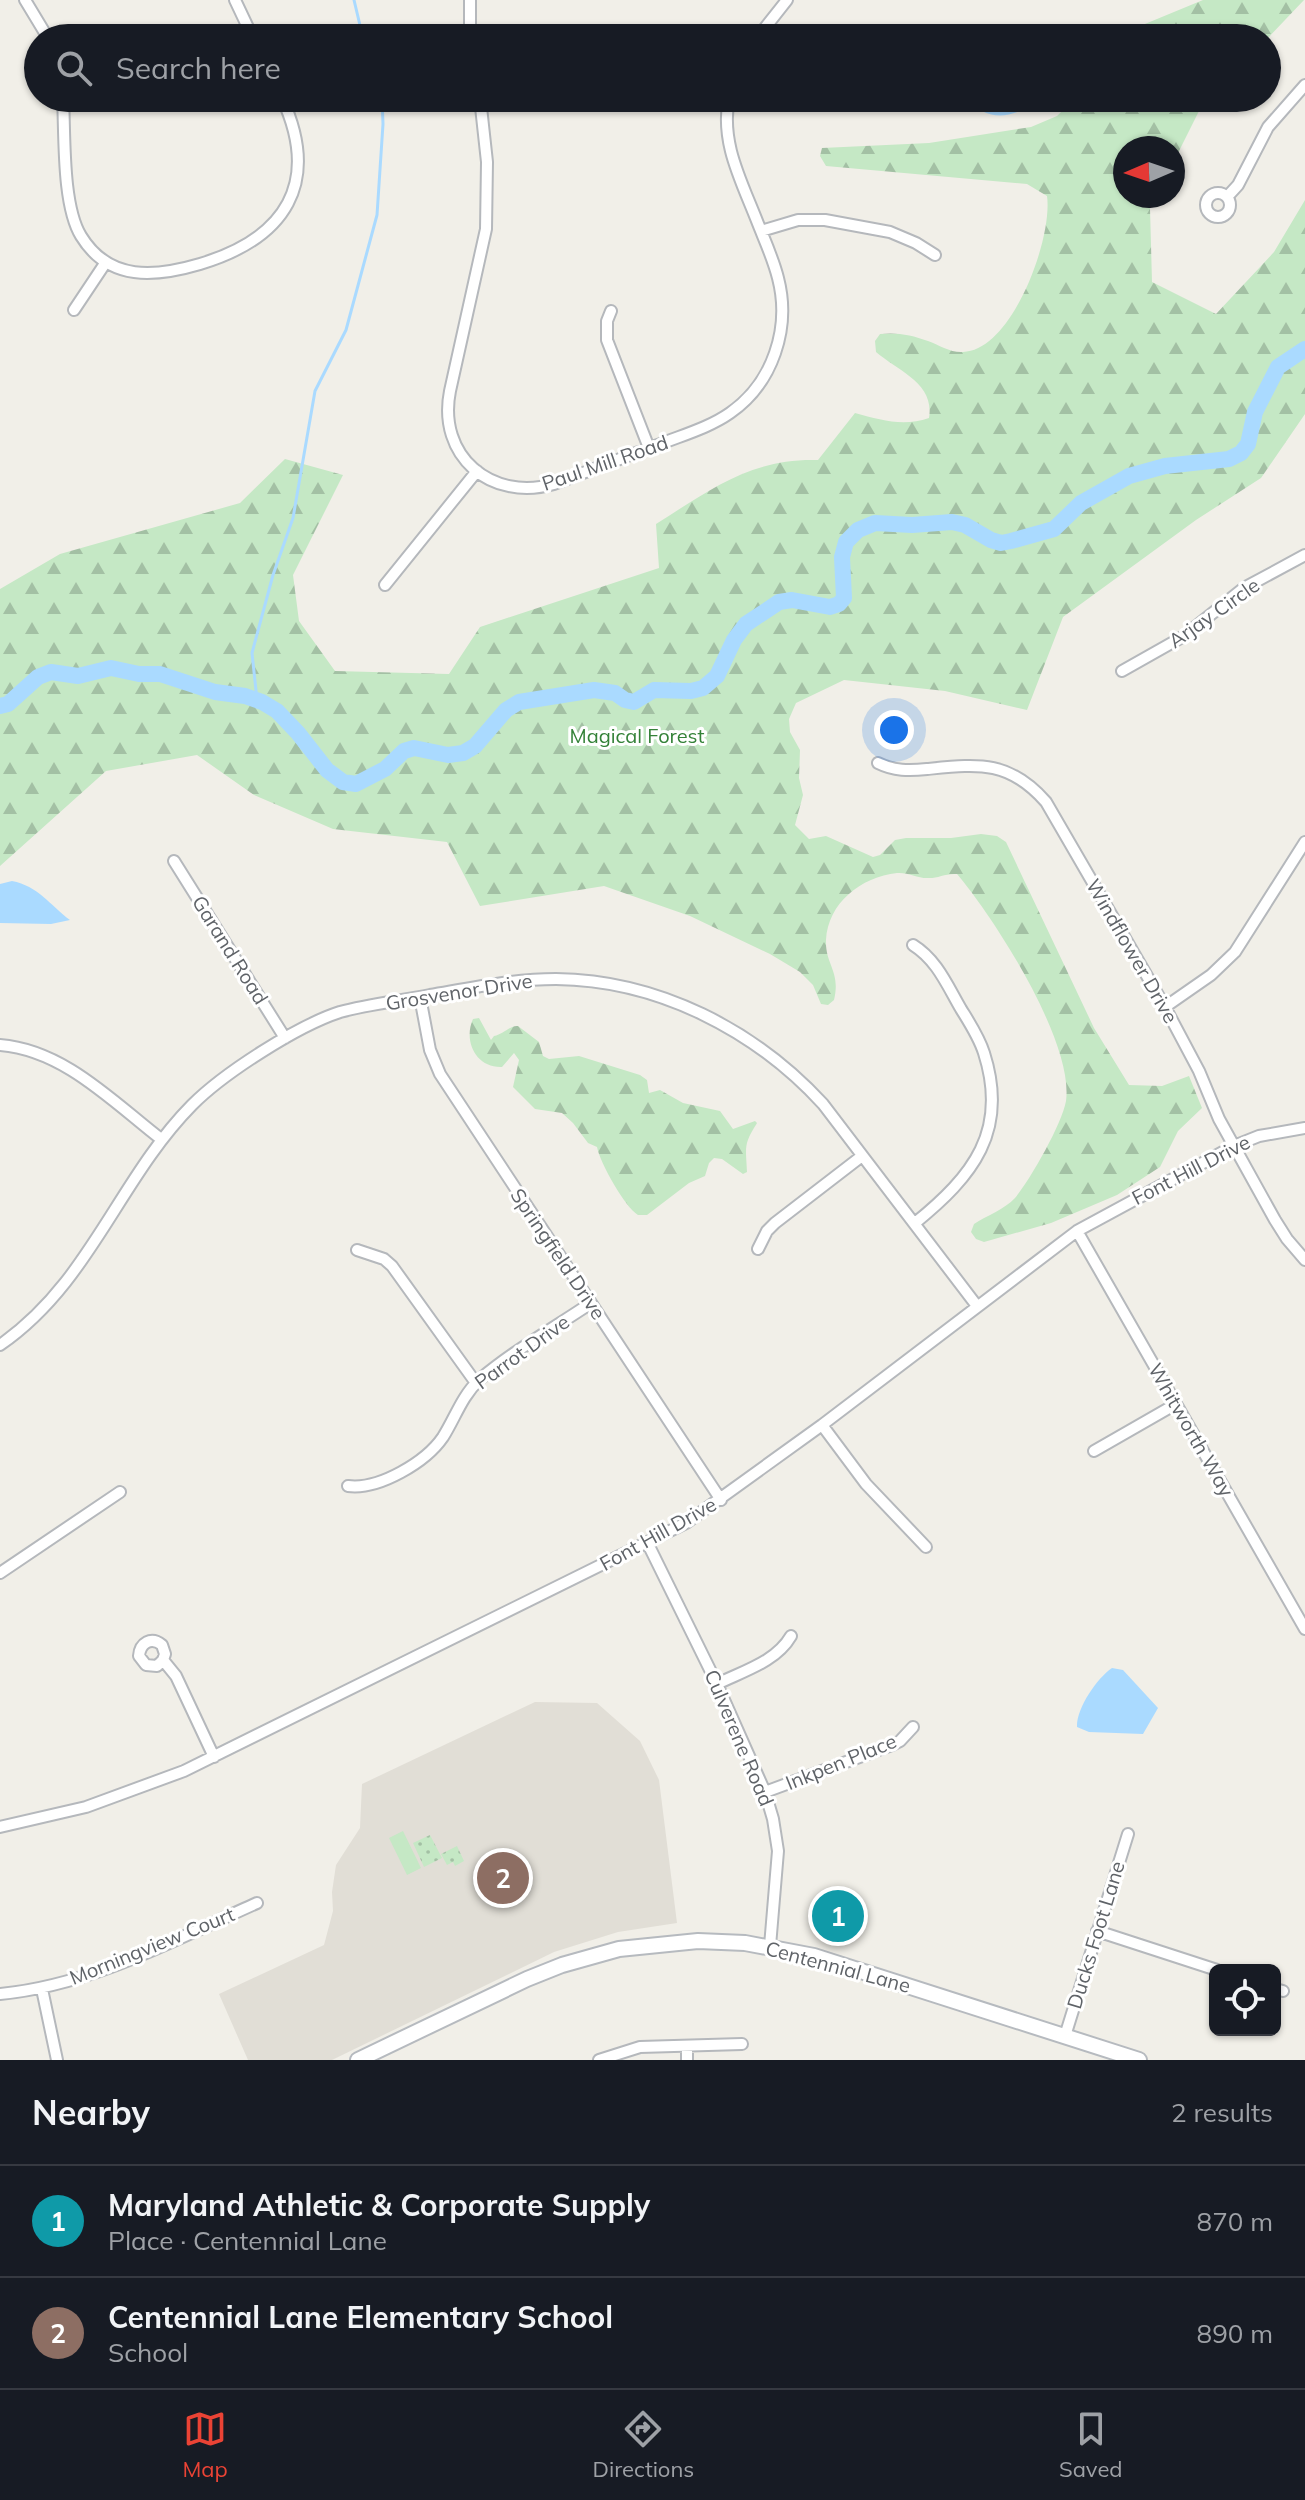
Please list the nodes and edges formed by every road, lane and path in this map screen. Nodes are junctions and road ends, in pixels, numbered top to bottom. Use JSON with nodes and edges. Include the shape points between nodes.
{"nodes":[{"id":1,"x":25,"y":0,"type":"edge"},
{"id":2,"x":235,"y":0,"type":"edge"},
{"id":3,"x":470,"y":0,"type":"edge"},
{"id":4,"x":787,"y":0,"type":"edge"},
{"id":5,"x":40,"y":24,"type":"edge"},
{"id":6,"x":246,"y":24,"type":"edge"},
{"id":7,"x":470,"y":24,"type":"edge"},
{"id":8,"x":768,"y":24,"type":"edge"},
{"id":9,"x":1305,"y":85,"type":"edge"},
{"id":10,"x":64,"y":112,"type":"edge"},
{"id":11,"x":288,"y":112,"type":"edge"},
{"id":12,"x":482,"y":112,"type":"edge"},
{"id":13,"x":728,"y":112,"type":"edge"},
{"id":14,"x":1227,"y":197,"type":"dead end"},
{"id":15,"x":761,"y":231,"type":"junction"},
{"id":16,"x":935,"y":255,"type":"dead end"},
{"id":17,"x":106,"y":262,"type":"junction"},
{"id":18,"x":74,"y":310,"type":"dead end"},
{"id":19,"x":611,"y":311,"type":"dead end"},
{"id":20,"x":649,"y":448,"type":"junction"},
{"id":21,"x":477,"y":471,"type":"junction"},
{"id":22,"x":1305,"y":555,"type":"edge"},
{"id":23,"x":385,"y":585,"type":"dead end"},
{"id":24,"x":1122,"y":671,"type":"dead end"},
{"id":25,"x":878,"y":763,"type":"dead end"},
{"id":26,"x":1305,"y":842,"type":"edge"},
{"id":27,"x":174,"y":861,"type":"dead end"},
{"id":28,"x":913,"y":945,"type":"dead end"},
{"id":29,"x":420,"y":997,"type":"junction"},
{"id":30,"x":1165,"y":1007,"type":"junction"},
{"id":31,"x":285,"y":1038,"type":"junction"},
{"id":32,"x":0,"y":1045,"type":"edge"},
{"id":33,"x":1305,"y":1128,"type":"edge"},
{"id":34,"x":161,"y":1139,"type":"junction"},
{"id":35,"x":1234,"y":1146,"type":"junction"},
{"id":36,"x":862,"y":1156,"type":"junction"},
{"id":37,"x":915,"y":1223,"type":"junction"},
{"id":38,"x":1077,"y":1231,"type":"junction"},
{"id":39,"x":758,"y":1249,"type":"dead end"},
{"id":40,"x":357,"y":1250,"type":"dead end"},
{"id":41,"x":1305,"y":1260,"type":"edge"},
{"id":42,"x":591,"y":1303,"type":"junction"},
{"id":43,"x":977,"y":1306,"type":"junction"},
{"id":44,"x":0,"y":1345,"type":"edge"},
{"id":45,"x":476,"y":1383,"type":"junction"},
{"id":46,"x":1176,"y":1404,"type":"junction"},
{"id":47,"x":822,"y":1425,"type":"junction"},
{"id":48,"x":1094,"y":1451,"type":"dead end"},
{"id":49,"x":348,"y":1486,"type":"dead end"},
{"id":50,"x":120,"y":1492,"type":"dead end"},
{"id":51,"x":721,"y":1500,"type":"junction"},
{"id":52,"x":647,"y":1542,"type":"junction"},
{"id":53,"x":926,"y":1547,"type":"dead end"},
{"id":54,"x":0,"y":1573,"type":"edge"},
{"id":55,"x":1305,"y":1629,"type":"edge"},
{"id":56,"x":791,"y":1636,"type":"dead end"},
{"id":57,"x":163,"y":1660,"type":"dead end"},
{"id":58,"x":717,"y":1684,"type":"junction"},
{"id":59,"x":913,"y":1727,"type":"dead end"},
{"id":60,"x":214,"y":1757,"type":"junction"},
{"id":61,"x":765,"y":1792,"type":"junction"},
{"id":62,"x":0,"y":1827,"type":"edge"},
{"id":63,"x":1128,"y":1834,"type":"dead end"},
{"id":64,"x":257,"y":1903,"type":"dead end"},
{"id":65,"x":1097,"y":1931,"type":"junction"},
{"id":66,"x":770,"y":1946,"type":"junction"},
{"id":67,"x":1209,"y":1967,"type":"edge"},
{"id":68,"x":42,"y":1989,"type":"junction"},
{"id":69,"x":0,"y":1994,"type":"edge"},
{"id":70,"x":1065,"y":2036,"type":"junction"},
{"id":71,"x":742,"y":2044,"type":"dead end"},
{"id":72,"x":687,"y":2046,"type":"junction"},
{"id":73,"x":57,"y":2060,"type":"edge"},
{"id":74,"x":358,"y":2060,"type":"edge"},
{"id":75,"x":599,"y":2060,"type":"edge"},
{"id":76,"x":687,"y":2060,"type":"edge"},
{"id":77,"x":1139,"y":2060,"type":"edge"}],
"edges":[{"from":1,"to":5,"type":"street"},
{"from":2,"to":6,"type":"street"},
{"from":3,"to":7,"type":"street"},
{"from":4,"to":8,"type":"street"},
{"from":9,"to":14,"type":"street","via":[[1268,127]]},
{"from":10,"to":17,"type":"street","via":[[75,225]]},
{"from":11,"to":17,"type":"street","via":[[297,135],[298,167],[290,200],[262,235],[221,258],[163,274],[130,272]]},
{"from":12,"to":21,"type":"street","name":"Paul Mill Road","via":[[486,229],[447,417],[459,453]]},
{"from":13,"to":15,"type":"street","name":"Paul Mill Road","via":[[729,150]]},
{"from":15,"to":16,"type":"street","via":[[798,220],[825,220],[902,235]]},
{"from":15,"to":20,"type":"street","name":"Paul Mill Road","via":[[779,280],[783,315],[767,372],[731,413]]},
{"from":17,"to":18,"type":"street"},
{"from":19,"to":20,"type":"street","via":[[607,340]]},
{"from":20,"to":21,"type":"street","name":"Paul Mill Road","via":[[542,487],[500,484]]},
{"from":21,"to":23,"type":"street"},
{"from":22,"to":24,"type":"street","name":"Arjay Circle","via":[[1244,588],[1184,636]]},
{"from":25,"to":30,"type":"street","name":"Windflower Drive","via":[[900,770],[979,765],[1024,780],[1046,802]]},
{"from":26,"to":30,"type":"street","via":[[1235,952]]},
{"from":27,"to":31,"type":"street","name":"Garand Road"},
{"from":28,"to":37,"type":"street","via":[[939,969],[974,1031],[991,1093],[991,1114],[978,1156],[960,1184]]},
{"from":29,"to":31,"type":"street","name":"Grosvenor Drive","via":[[340,1013]]},
{"from":29,"to":36,"type":"street","name":"Grosvenor Drive","via":[[557,979],[603,983],[663,998],[725,1026],[779,1062],[823,1104]]},
{"from":29,"to":42,"type":"street","name":"Springfield Drive","via":[[440,1074]]},
{"from":30,"to":35,"type":"street","name":"Windflower Drive"},
{"from":31,"to":34,"type":"street","name":"Grosvenor Drive","via":[[195,1102]]},
{"from":32,"to":34,"type":"street","via":[[55,1061]]},
{"from":33,"to":35,"type":"street","name":"Font Hill Drive"},
{"from":34,"to":44,"type":"street","name":"Grosvenor Drive","via":[[70,1280]]},
{"from":35,"to":38,"type":"street","name":"Font Hill Drive"},
{"from":35,"to":41,"type":"street","name":"Windflower Drive","via":[[1287,1239]]},
{"from":36,"to":37,"type":"street","name":"Grosvenor Drive"},
{"from":36,"to":39,"type":"street","via":[[775,1223]]},
{"from":37,"to":43,"type":"street","name":"Grosvenor Drive"},
{"from":38,"to":43,"type":"street","name":"Font Hill Drive"},
{"from":38,"to":46,"type":"street","name":"Whitworth Way"},
{"from":40,"to":45,"type":"street","via":[[392,1266]]},
{"from":42,"to":45,"type":"street","name":"Parrot Drive"},
{"from":42,"to":51,"type":"street","name":"Springfield Drive"},
{"from":43,"to":47,"type":"street","name":"Font Hill Drive"},
{"from":45,"to":49,"type":"street","name":"Parrot Drive","via":[[429,1453],[380,1483]]},
{"from":46,"to":48,"type":"street"},
{"from":46,"to":55,"type":"street","name":"Whitworth Way"},
{"from":47,"to":51,"type":"street","name":"Font Hill Drive"},
{"from":47,"to":53,"type":"street","via":[[866,1484]]},
{"from":50,"to":54,"type":"street"},
{"from":51,"to":52,"type":"street","name":"Font Hill Drive"},
{"from":52,"to":58,"type":"street","name":"Culverene Road"},
{"from":52,"to":60,"type":"street","name":"Font Hill Drive"},
{"from":56,"to":58,"type":"street","via":[[770,1659]]},
{"from":57,"to":60,"type":"street","via":[[176,1676]]},
{"from":58,"to":61,"type":"street","name":"Culverene Road"},
{"from":59,"to":61,"type":"street","name":"Inkpen Place","via":[[892,1745]]},
{"from":60,"to":62,"type":"street","name":"Font Hill Drive","via":[[122,1795]]},
{"from":61,"to":66,"type":"street","name":"Culverene Road","via":[[778,1851]]},
{"from":63,"to":65,"type":"street","name":"Ducks Foot Lane"},
{"from":64,"to":68,"type":"street","name":"Morningview Court","via":[[107,1969]]},
{"from":65,"to":67,"type":"street"},
{"from":65,"to":70,"type":"street","name":"Ducks Foot Lane"},
{"from":66,"to":70,"type":"street","name":"Centennial Lane"},
{"from":66,"to":74,"type":"street","name":"Centennial Lane","via":[[672,1941],[588,1956],[527,1979]]},
{"from":68,"to":69,"type":"street","name":"Morningview Court"},
{"from":68,"to":73,"type":"street"},
{"from":70,"to":77,"type":"street","name":"Centennial Lane"},
{"from":71,"to":72,"type":"street"},
{"from":72,"to":75,"type":"street","via":[[640,2047]]},
{"from":72,"to":76,"type":"street"}]}
